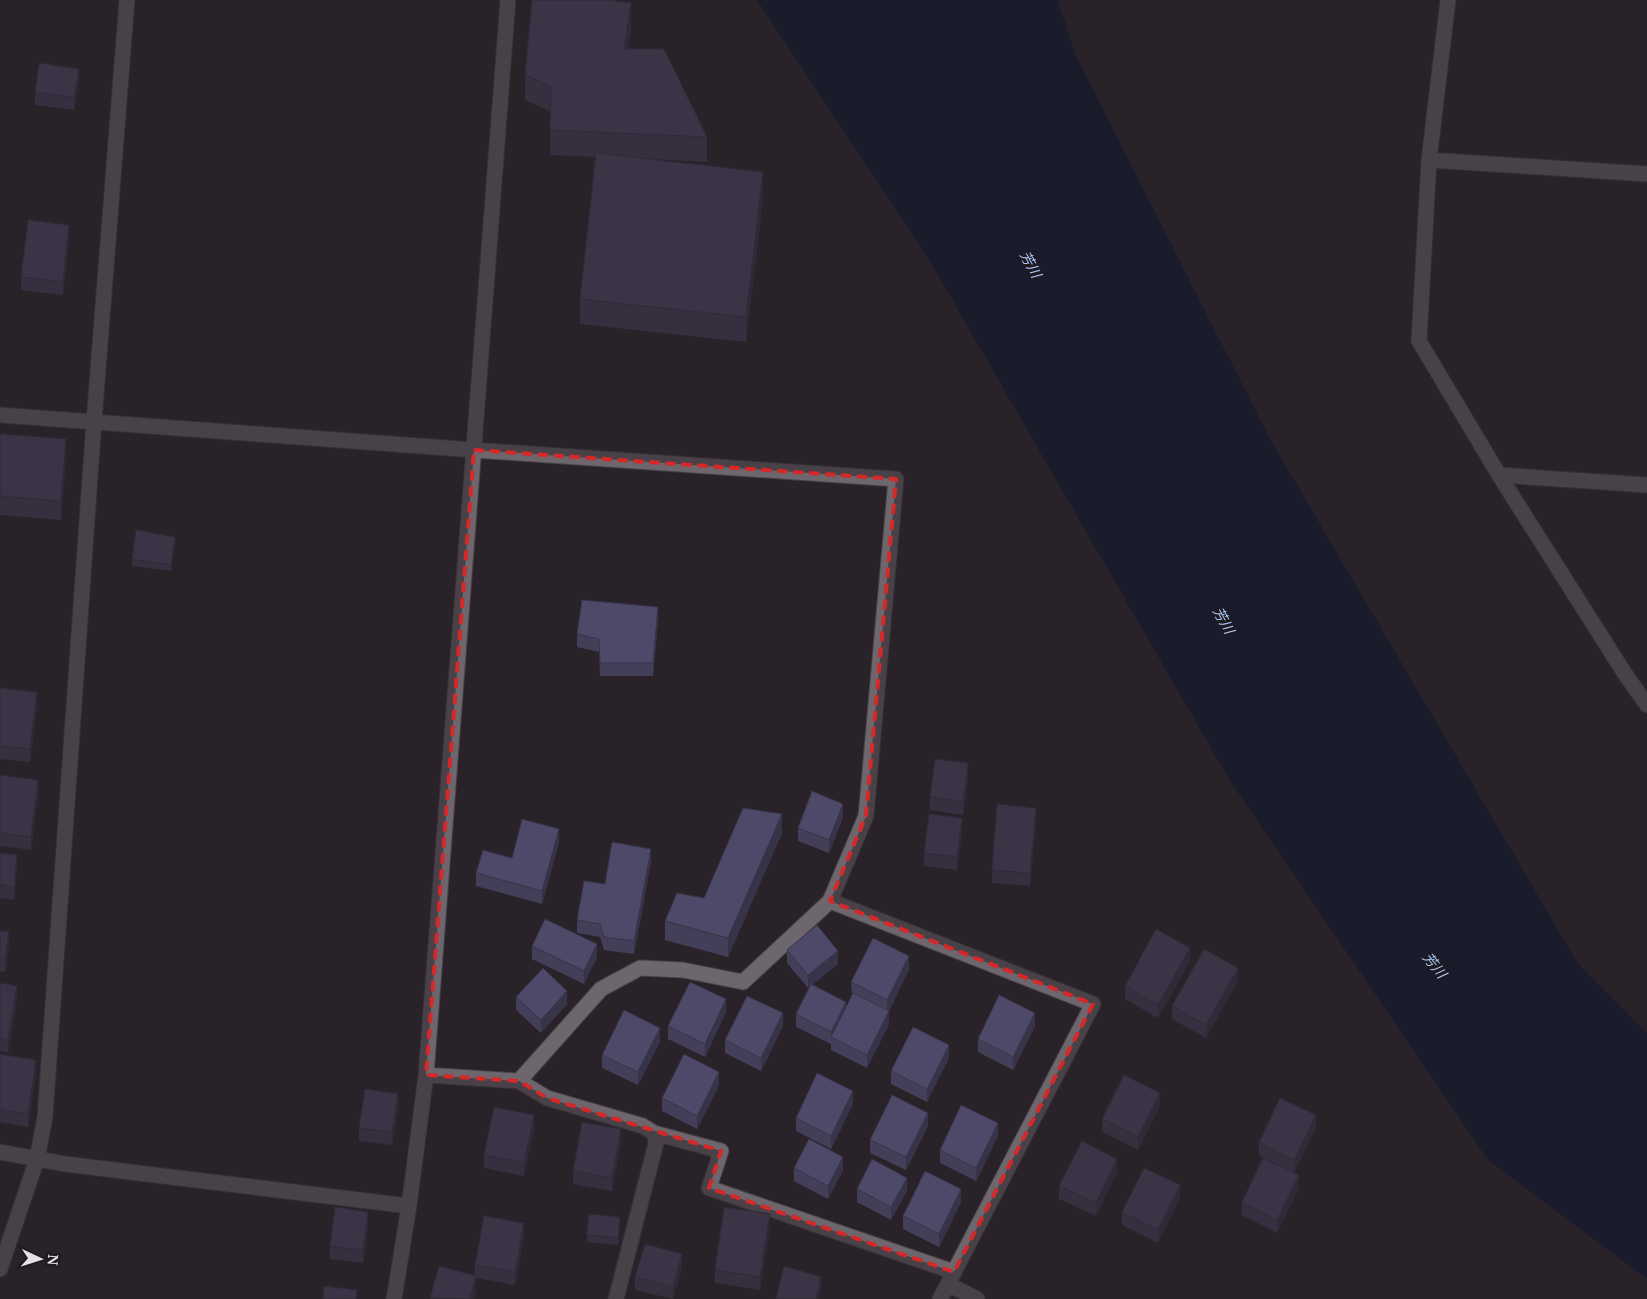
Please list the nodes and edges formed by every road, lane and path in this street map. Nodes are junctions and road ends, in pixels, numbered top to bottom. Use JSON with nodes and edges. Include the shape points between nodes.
{"nodes":[{"id":1,"x":127,"y":0,"type":"edge"},
{"id":2,"x":508,"y":0,"type":"edge"},
{"id":3,"x":1448,"y":0,"type":"edge"},
{"id":4,"x":1429,"y":160,"type":"junction"},
{"id":5,"x":1647,"y":174,"type":"edge"},
{"id":6,"x":0,"y":414,"type":"edge"},
{"id":7,"x":94,"y":421,"type":"junction"},
{"id":8,"x":474,"y":450,"type":"junction"},
{"id":9,"x":1499,"y":475,"type":"junction"},
{"id":10,"x":1647,"y":485,"type":"edge"},
{"id":11,"x":1647,"y":705,"type":"edge"},
{"id":12,"x":830,"y":901,"type":"junction"},
{"id":13,"x":426,"y":1075,"type":"junction"},
{"id":14,"x":519,"y":1081,"type":"junction"},
{"id":15,"x":654,"y":1133,"type":"junction"},
{"id":16,"x":0,"y":1152,"type":"edge"},
{"id":17,"x":36,"y":1160,"type":"junction"},
{"id":18,"x":409,"y":1206,"type":"junction"},
{"id":19,"x":0,"y":1269,"type":"edge"},
{"id":20,"x":951,"y":1278,"type":"junction"},
{"id":21,"x":394,"y":1299,"type":"edge"},
{"id":22,"x":616,"y":1299,"type":"edge"},
{"id":23,"x":940,"y":1299,"type":"edge"},
{"id":24,"x":977,"y":1299,"type":"edge"}],
"edges":[{"from":1,"to":7,"type":"street"},
{"from":2,"to":8,"type":"street"},
{"from":3,"to":4,"type":"street"},
{"from":4,"to":5,"type":"street"},
{"from":4,"to":9,"type":"street","via":[[1419,341]]},
{"from":6,"to":7,"type":"street"},
{"from":7,"to":8,"type":"street"},
{"from":7,"to":17,"type":"street","via":[[45,1117]]},
{"from":8,"to":12,"type":"street","via":[[896,479],[866,816]]},
{"from":8,"to":13,"type":"street"},
{"from":9,"to":10,"type":"street"},
{"from":9,"to":11,"type":"street"},
{"from":12,"to":14,"type":"street","via":[[743,982],[683,970],[640,968],[601,989]]},
{"from":12,"to":20,"type":"street","via":[[1092,1004]]},
{"from":13,"to":14,"type":"street"},
{"from":13,"to":18,"type":"street"},
{"from":14,"to":15,"type":"street","via":[[547,1098],[643,1126]]},
{"from":15,"to":20,"type":"street","via":[[721,1151],[709,1188]]},
{"from":15,"to":22,"type":"street","via":[[656,1143]]},
{"from":16,"to":17,"type":"street"},
{"from":17,"to":18,"type":"street"},
{"from":17,"to":19,"type":"street"},
{"from":18,"to":21,"type":"street"},
{"from":20,"to":23,"type":"street"},
{"from":20,"to":24,"type":"street"}]}
